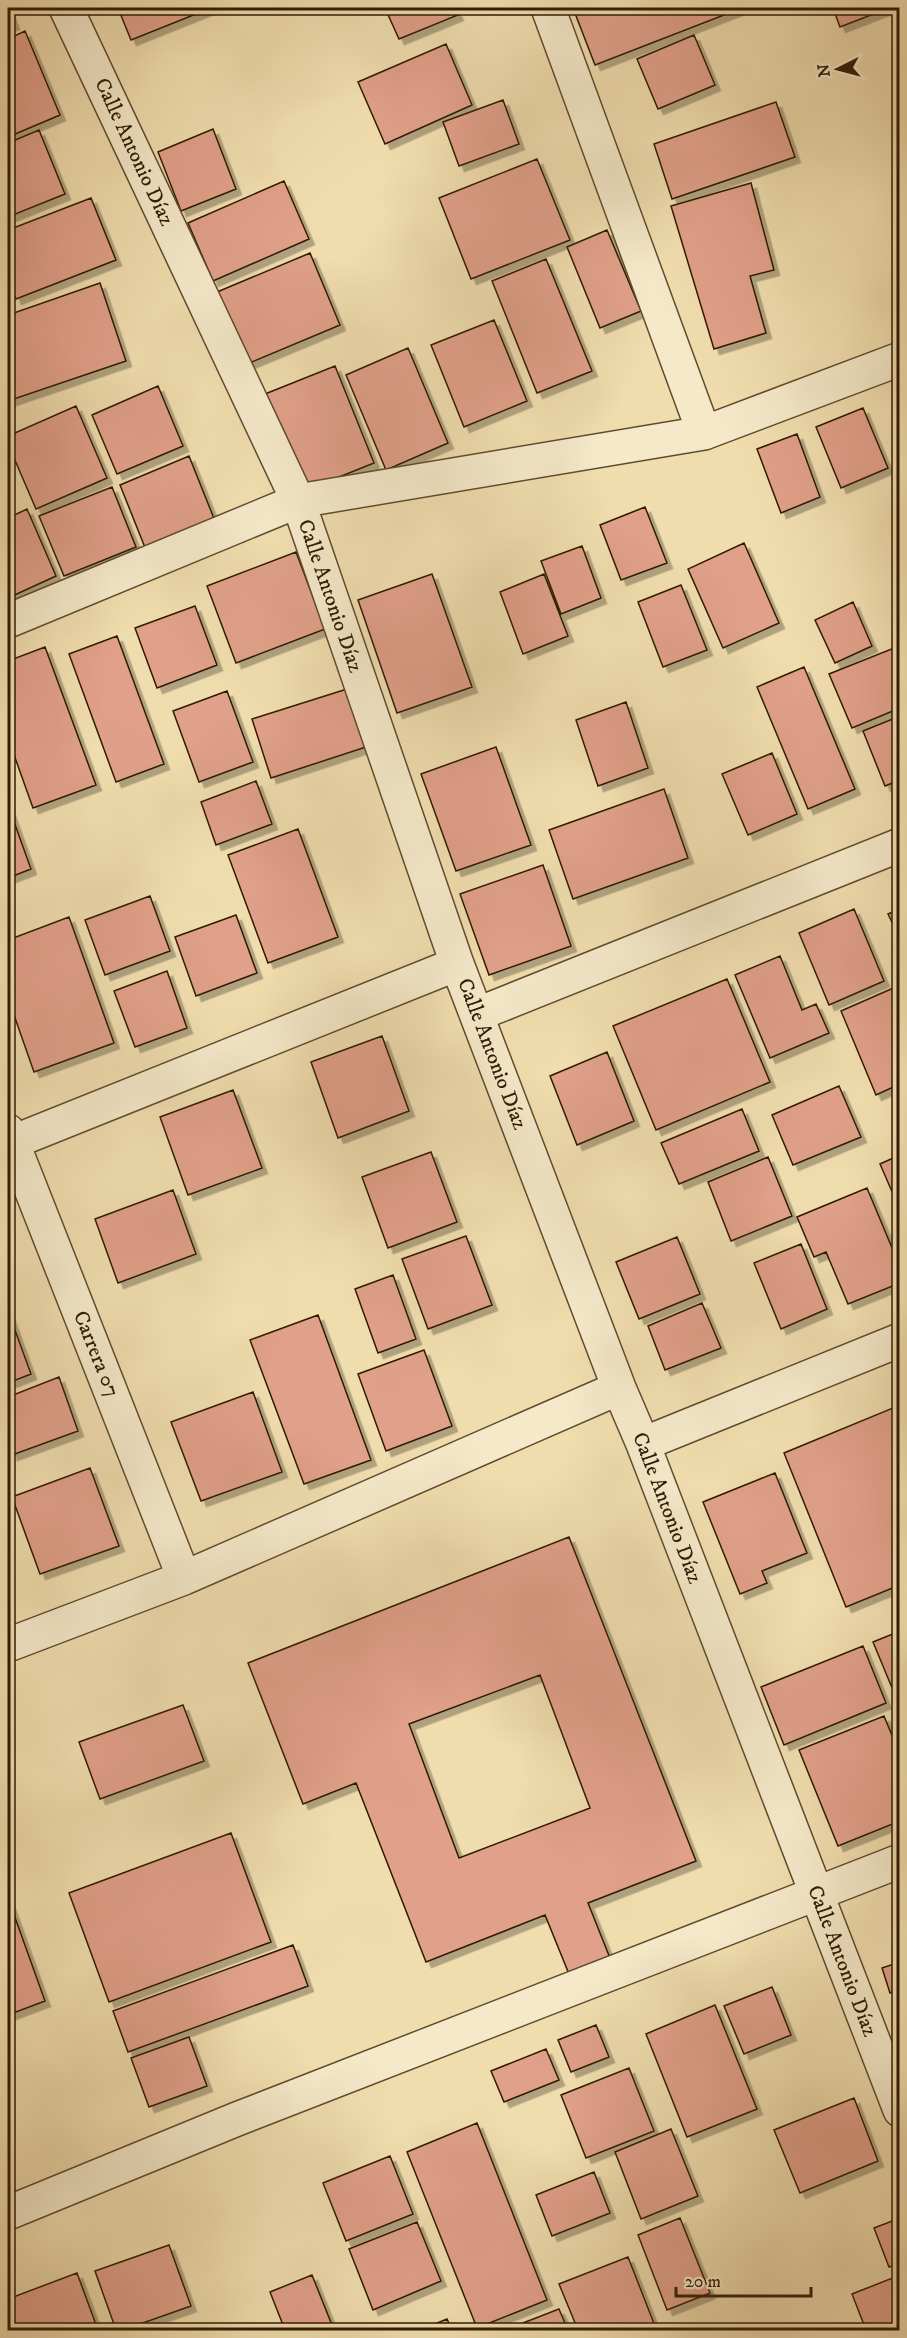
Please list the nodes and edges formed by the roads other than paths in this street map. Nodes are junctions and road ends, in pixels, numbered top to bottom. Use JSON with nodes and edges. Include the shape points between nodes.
{"nodes":[{"id":1,"x":66,"y":8,"type":"edge"},
{"id":2,"x":548,"y":8,"type":"edge"},
{"id":3,"x":900,"y":359,"type":"edge"},
{"id":4,"x":704,"y":433,"type":"junction"},
{"id":5,"x":298,"y":501,"type":"junction"},
{"id":6,"x":8,"y":621,"type":"edge"},
{"id":7,"x":900,"y":845,"type":"edge"},
{"id":8,"x":457,"y":964,"type":"junction"},
{"id":9,"x":478,"y":1014,"type":"junction"},
{"id":10,"x":9,"y":1139,"type":"edge"},
{"id":11,"x":900,"y":1340,"type":"edge"},
{"id":12,"x":619,"y":1388,"type":"junction"},
{"id":13,"x":643,"y":1444,"type":"junction"},
{"id":14,"x":184,"y":1578,"type":"junction"},
{"id":15,"x":8,"y":1645,"type":"edge"},
{"id":16,"x":900,"y":1861,"type":"edge"},
{"id":17,"x":816,"y":1894,"type":"junction"},
{"id":18,"x":900,"y":2110,"type":"edge"},
{"id":19,"x":8,"y":2213,"type":"edge"}],
"edges":[{"from":1,"to":5,"type":"street","name":"Calle Antonio Díaz"},
{"from":2,"to":4,"type":"street"},
{"from":3,"to":4,"type":"street"},
{"from":4,"to":5,"type":"street"},
{"from":5,"to":6,"type":"street"},
{"from":5,"to":8,"type":"street","name":"Calle Antonio Díaz"},
{"from":7,"to":9,"type":"street"},
{"from":8,"to":9,"type":"street","name":"Calle Antonio Díaz"},
{"from":8,"to":10,"type":"street"},
{"from":9,"to":12,"type":"street","name":"Calle Antonio Díaz"},
{"from":10,"to":14,"type":"street","name":"Carrera 07"},
{"from":11,"to":13,"type":"street"},
{"from":12,"to":13,"type":"street","name":"Calle Antonio Díaz"},
{"from":12,"to":14,"type":"street"},
{"from":13,"to":17,"type":"street","name":"Calle Antonio Díaz"},
{"from":14,"to":15,"type":"street"},
{"from":16,"to":17,"type":"street"},
{"from":17,"to":18,"type":"street","name":"Calle Antonio Díaz"},
{"from":17,"to":19,"type":"street","via":[[237,2119]]}]}
